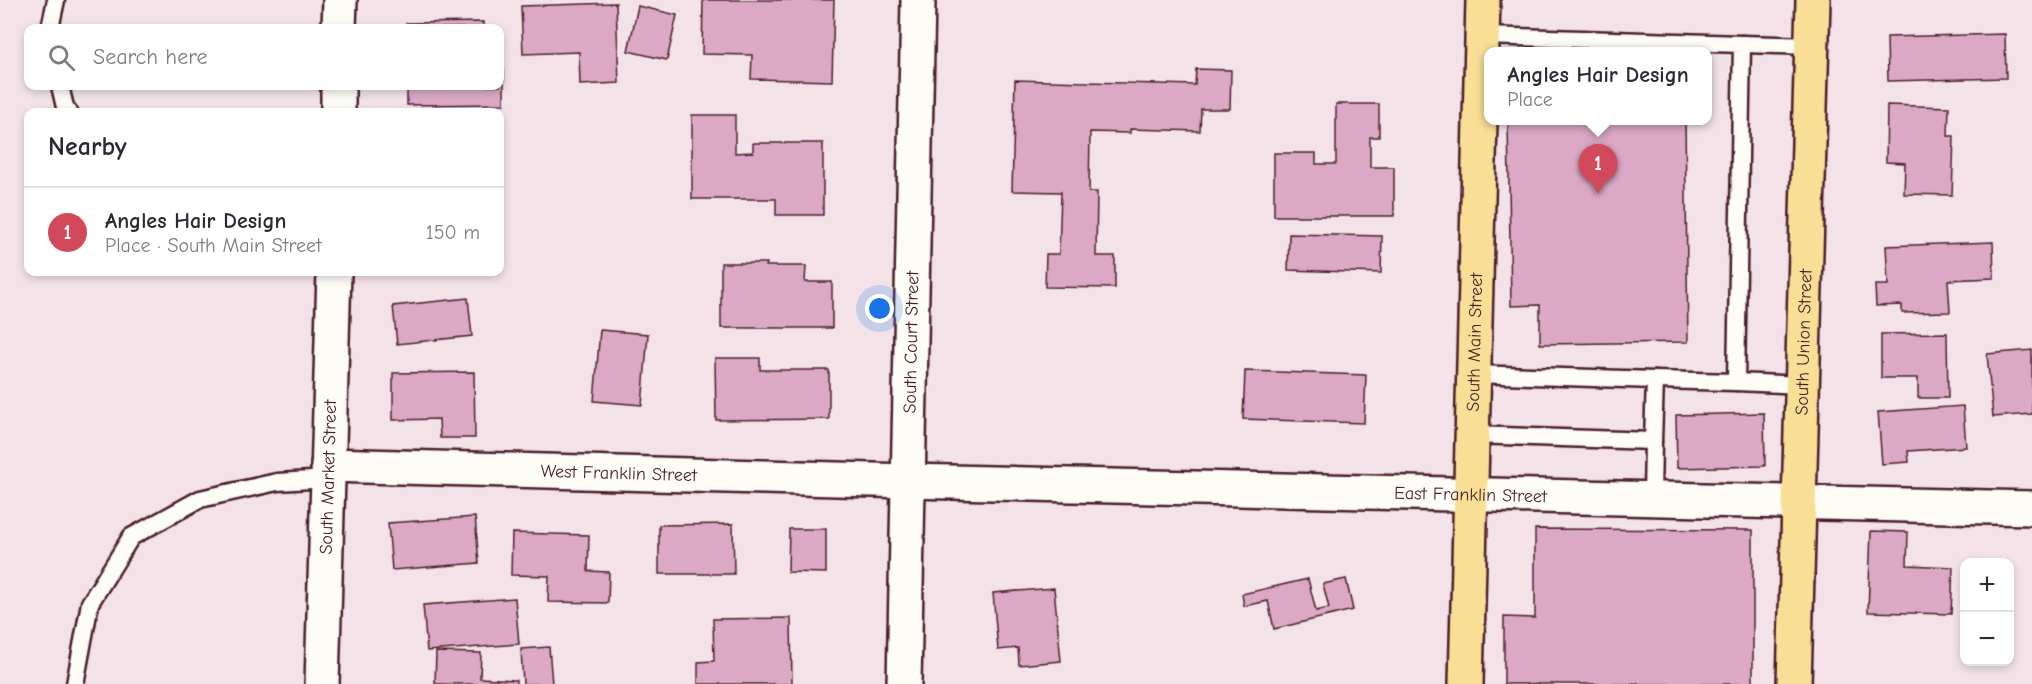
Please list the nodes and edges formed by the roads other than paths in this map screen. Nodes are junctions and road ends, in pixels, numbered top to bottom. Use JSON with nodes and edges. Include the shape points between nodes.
{"nodes":[{"id":1,"x":56,"y":0,"type":"edge"},
{"id":2,"x":340,"y":0,"type":"edge"},
{"id":3,"x":918,"y":0,"type":"edge"},
{"id":4,"x":1483,"y":0,"type":"edge"},
{"id":5,"x":1813,"y":0,"type":"edge"},
{"id":6,"x":51,"y":24,"type":"edge"},
{"id":7,"x":339,"y":24,"type":"edge"},
{"id":8,"x":1482,"y":36,"type":"junction"},
{"id":9,"x":1742,"y":44,"type":"junction"},
{"id":10,"x":1812,"y":46,"type":"junction"},
{"id":11,"x":61,"y":90,"type":"edge"},
{"id":12,"x":338,"y":90,"type":"edge"},
{"id":13,"x":66,"y":108,"type":"edge"},
{"id":14,"x":338,"y":108,"type":"edge"},
{"id":15,"x":334,"y":276,"type":"edge"},
{"id":16,"x":1473,"y":374,"type":"junction"},
{"id":17,"x":1655,"y":380,"type":"junction"},
{"id":18,"x":1736,"y":382,"type":"junction"},
{"id":19,"x":1802,"y":385,"type":"junction"},
{"id":20,"x":1471,"y":435,"type":"junction"},
{"id":21,"x":1653,"y":441,"type":"junction"},
{"id":22,"x":328,"y":472,"type":"junction"},
{"id":23,"x":909,"y":481,"type":"junction"},
{"id":24,"x":1470,"y":494,"type":"junction"},
{"id":25,"x":1652,"y":499,"type":"junction"},
{"id":26,"x":1799,"y":502,"type":"junction"},
{"id":27,"x":2032,"y":508,"type":"edge"},
{"id":28,"x":75,"y":684,"type":"edge"},
{"id":29,"x":322,"y":684,"type":"edge"},
{"id":30,"x":904,"y":684,"type":"edge"},
{"id":31,"x":1466,"y":684,"type":"edge"},
{"id":32,"x":1794,"y":684,"type":"edge"}],
"edges":[{"from":1,"to":6,"type":"lane"},
{"from":2,"to":7,"type":"street"},
{"from":3,"to":23,"type":"street","name":"South Court Street"},
{"from":4,"to":8,"type":"main road","name":"South Main Street"},
{"from":5,"to":10,"type":"main road","name":"South Union Street"},
{"from":8,"to":9,"type":"lane"},
{"from":8,"to":16,"type":"main road","name":"South Main Street"},
{"from":9,"to":10,"type":"lane"},
{"from":9,"to":18,"type":"lane"},
{"from":10,"to":19,"type":"main road","name":"South Union Street"},
{"from":11,"to":13,"type":"lane"},
{"from":12,"to":14,"type":"street"},
{"from":15,"to":22,"type":"street","name":"South Market Street"},
{"from":16,"to":17,"type":"lane"},
{"from":16,"to":20,"type":"main road","name":"South Main Street"},
{"from":17,"to":18,"type":"lane"},
{"from":17,"to":21,"type":"lane"},
{"from":18,"to":19,"type":"lane"},
{"from":19,"to":26,"type":"main road","name":"South Union Street"},
{"from":20,"to":21,"type":"lane"},
{"from":20,"to":24,"type":"main road","name":"South Main Street"},
{"from":21,"to":25,"type":"lane"},
{"from":22,"to":23,"type":"street","name":"West Franklin Street"},
{"from":22,"to":28,"type":"lane","via":[[200,499],[131,537],[90,603]]},
{"from":22,"to":29,"type":"street","name":"South Market Street"},
{"from":23,"to":24,"type":"street","name":"East Franklin Street"},
{"from":23,"to":30,"type":"street","name":"South Court Street"},
{"from":24,"to":25,"type":"street","name":"East Franklin Street"},
{"from":24,"to":31,"type":"main road","name":"South Main Street"},
{"from":25,"to":26,"type":"street","name":"East Franklin Street"},
{"from":26,"to":27,"type":"street","name":"East Franklin Street"},
{"from":26,"to":32,"type":"main road","name":"South Union Street"}]}
